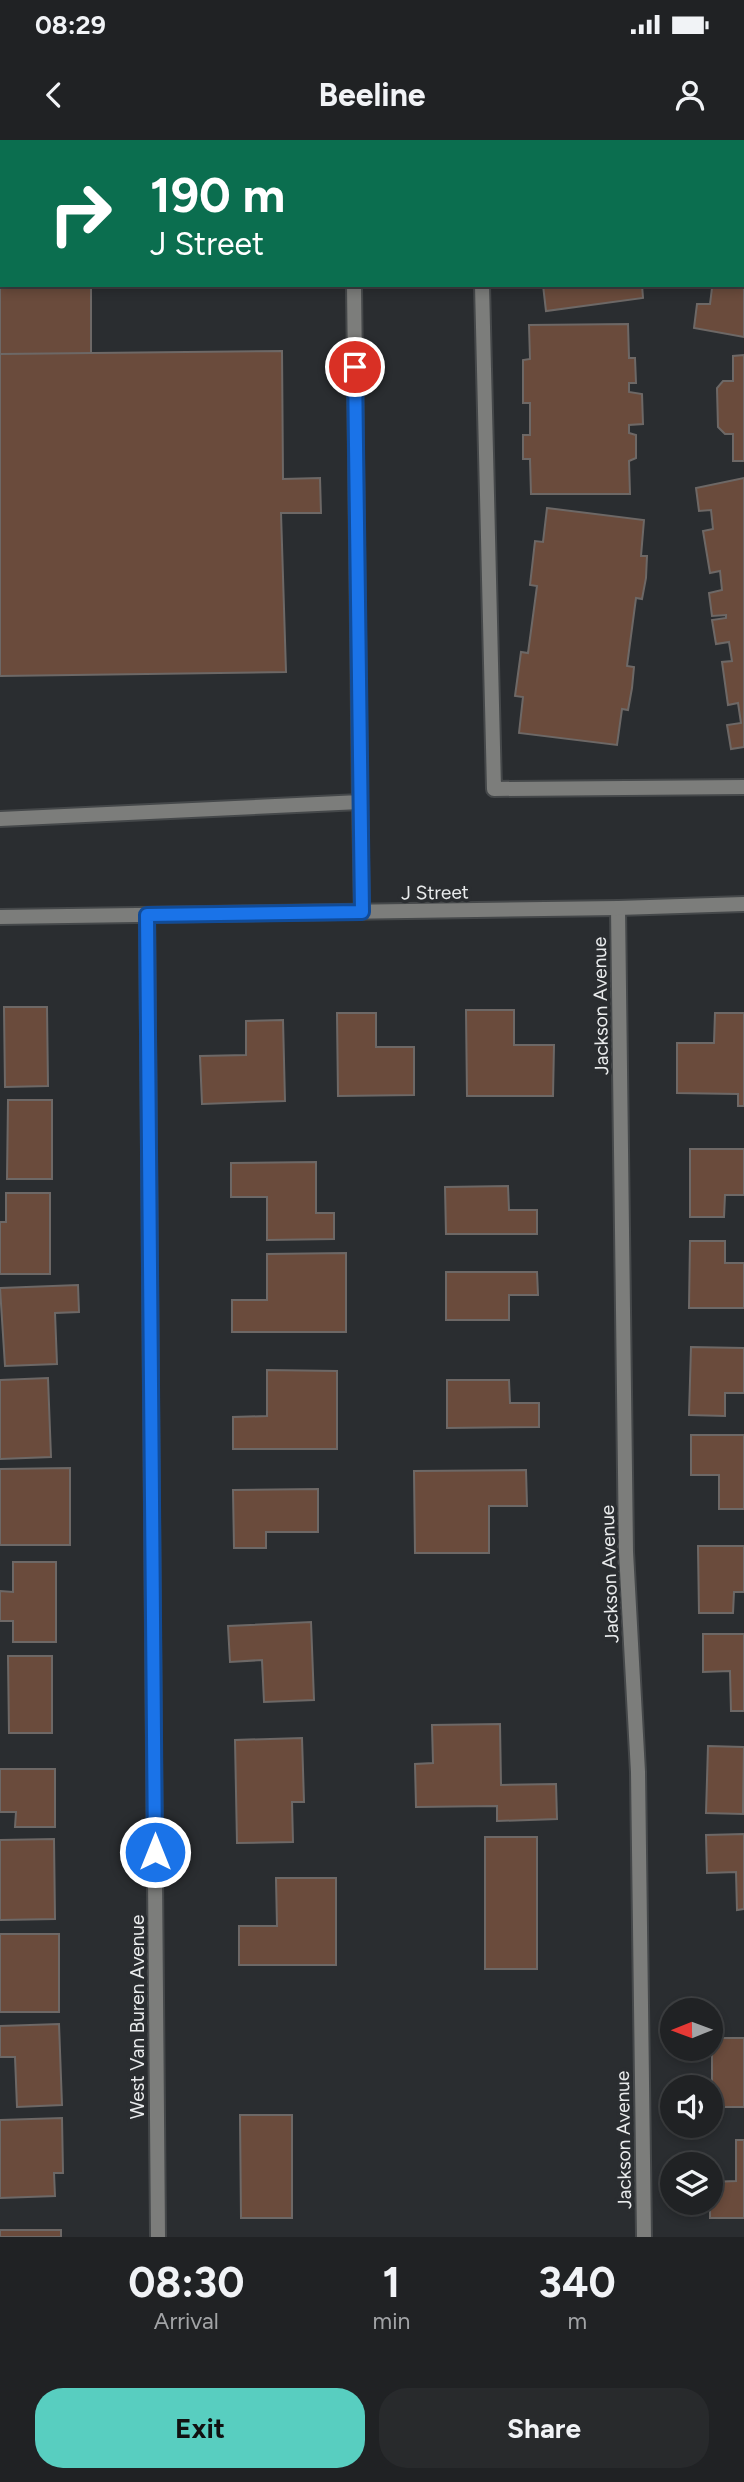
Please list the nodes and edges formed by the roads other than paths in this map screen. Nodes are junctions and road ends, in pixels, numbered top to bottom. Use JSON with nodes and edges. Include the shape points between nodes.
{"nodes":[{"id":1,"x":354,"y":287,"type":"edge"},
{"id":2,"x":482,"y":287,"type":"edge"},
{"id":3,"x":744,"y":787,"type":"edge"},
{"id":4,"x":360,"y":802,"type":"junction"},
{"id":5,"x":0,"y":819,"type":"edge"},
{"id":6,"x":744,"y":904,"type":"edge"},
{"id":7,"x":618,"y":908,"type":"junction"},
{"id":8,"x":362,"y":912,"type":"junction"},
{"id":9,"x":147,"y":915,"type":"junction"},
{"id":10,"x":0,"y":918,"type":"edge"},
{"id":11,"x":158,"y":2237,"type":"edge"},
{"id":12,"x":644,"y":2237,"type":"edge"}],
"edges":[{"from":1,"to":4,"type":"street"},
{"from":2,"to":3,"type":"street","via":[[494,789]]},
{"from":4,"to":5,"type":"street"},
{"from":4,"to":8,"type":"street"},
{"from":6,"to":7,"type":"street","name":"J Street"},
{"from":7,"to":8,"type":"street","name":"J Street"},
{"from":7,"to":12,"type":"street","name":"Jackson Avenue","via":[[626,1552],[638,1772]]},
{"from":8,"to":9,"type":"street","name":"J Street"},
{"from":9,"to":10,"type":"street","name":"J Street"},
{"from":9,"to":11,"type":"street","name":"West Van Buren Avenue"}]}
